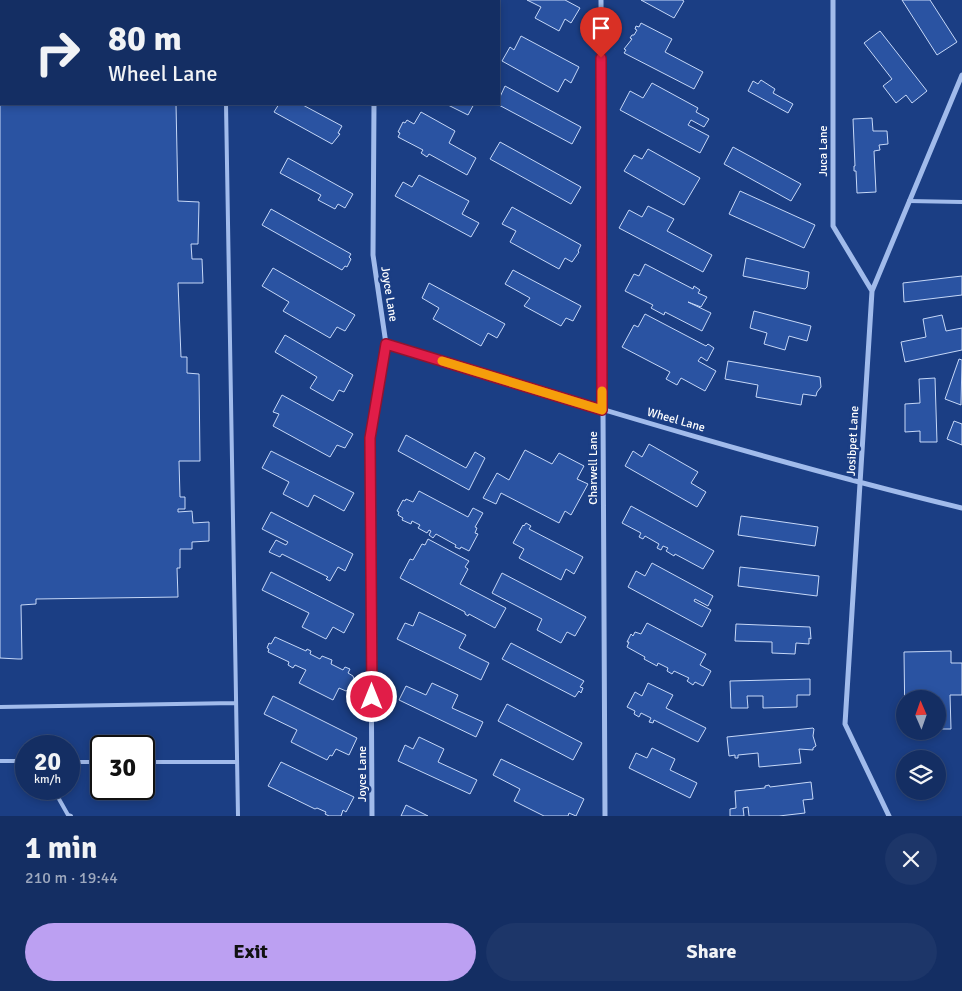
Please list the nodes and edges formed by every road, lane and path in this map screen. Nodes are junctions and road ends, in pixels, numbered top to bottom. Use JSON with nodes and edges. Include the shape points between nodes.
{"nodes":[{"id":1,"x":601,"y":0,"type":"edge"},
{"id":2,"x":833,"y":0,"type":"edge"},
{"id":3,"x":962,"y":75,"type":"edge"},
{"id":4,"x":226,"y":105,"type":"edge"},
{"id":5,"x":374,"y":105,"type":"edge"},
{"id":6,"x":909,"y":201,"type":"junction"},
{"id":7,"x":962,"y":202,"type":"edge"},
{"id":8,"x":872,"y":291,"type":"junction"},
{"id":9,"x":386,"y":344,"type":"junction"},
{"id":10,"x":602,"y":410,"type":"junction"},
{"id":11,"x":861,"y":483,"type":"junction"},
{"id":12,"x":962,"y":508,"type":"edge"},
{"id":13,"x":235,"y":703,"type":"junction"},
{"id":14,"x":0,"y":707,"type":"edge"},
{"id":15,"x":0,"y":761,"type":"edge"},
{"id":16,"x":15,"y":762,"type":"edge"},
{"id":17,"x":155,"y":762,"type":"edge"},
{"id":18,"x":236,"y":762,"type":"junction"},
{"id":19,"x":60,"y":800,"type":"edge"},
{"id":20,"x":71,"y":816,"type":"edge"},
{"id":21,"x":238,"y":816,"type":"edge"},
{"id":22,"x":372,"y":816,"type":"edge"},
{"id":23,"x":604,"y":816,"type":"edge"},
{"id":24,"x":889,"y":816,"type":"edge"}],
"edges":[{"from":1,"to":10,"type":"street","name":"Charwell Lane"},
{"from":2,"to":8,"type":"street","name":"Juca Lane","via":[[832,226]]},
{"from":3,"to":6,"type":"street","name":"Josibpet Lane"},
{"from":4,"to":13,"type":"lane"},
{"from":5,"to":9,"type":"street","name":"Joyce Lane","via":[[373,255]]},
{"from":6,"to":7,"type":"lane"},
{"from":6,"to":8,"type":"street","name":"Josibpet Lane"},
{"from":8,"to":11,"type":"street","name":"Josibpet Lane"},
{"from":9,"to":10,"type":"street","name":"Wheel Lane"},
{"from":9,"to":22,"type":"street","name":"Joyce Lane","via":[[370,438]]},
{"from":10,"to":11,"type":"street","name":"Wheel Lane"},
{"from":10,"to":23,"type":"street","name":"Charwell Lane"},
{"from":11,"to":12,"type":"street","name":"Wheel Lane"},
{"from":11,"to":24,"type":"street","name":"Josibpet Lane","via":[[845,724]]},
{"from":13,"to":14,"type":"lane"},
{"from":13,"to":18,"type":"lane"},
{"from":15,"to":16,"type":"lane"},
{"from":17,"to":18,"type":"lane"},
{"from":18,"to":21,"type":"lane"},
{"from":19,"to":20,"type":"lane"}]}
